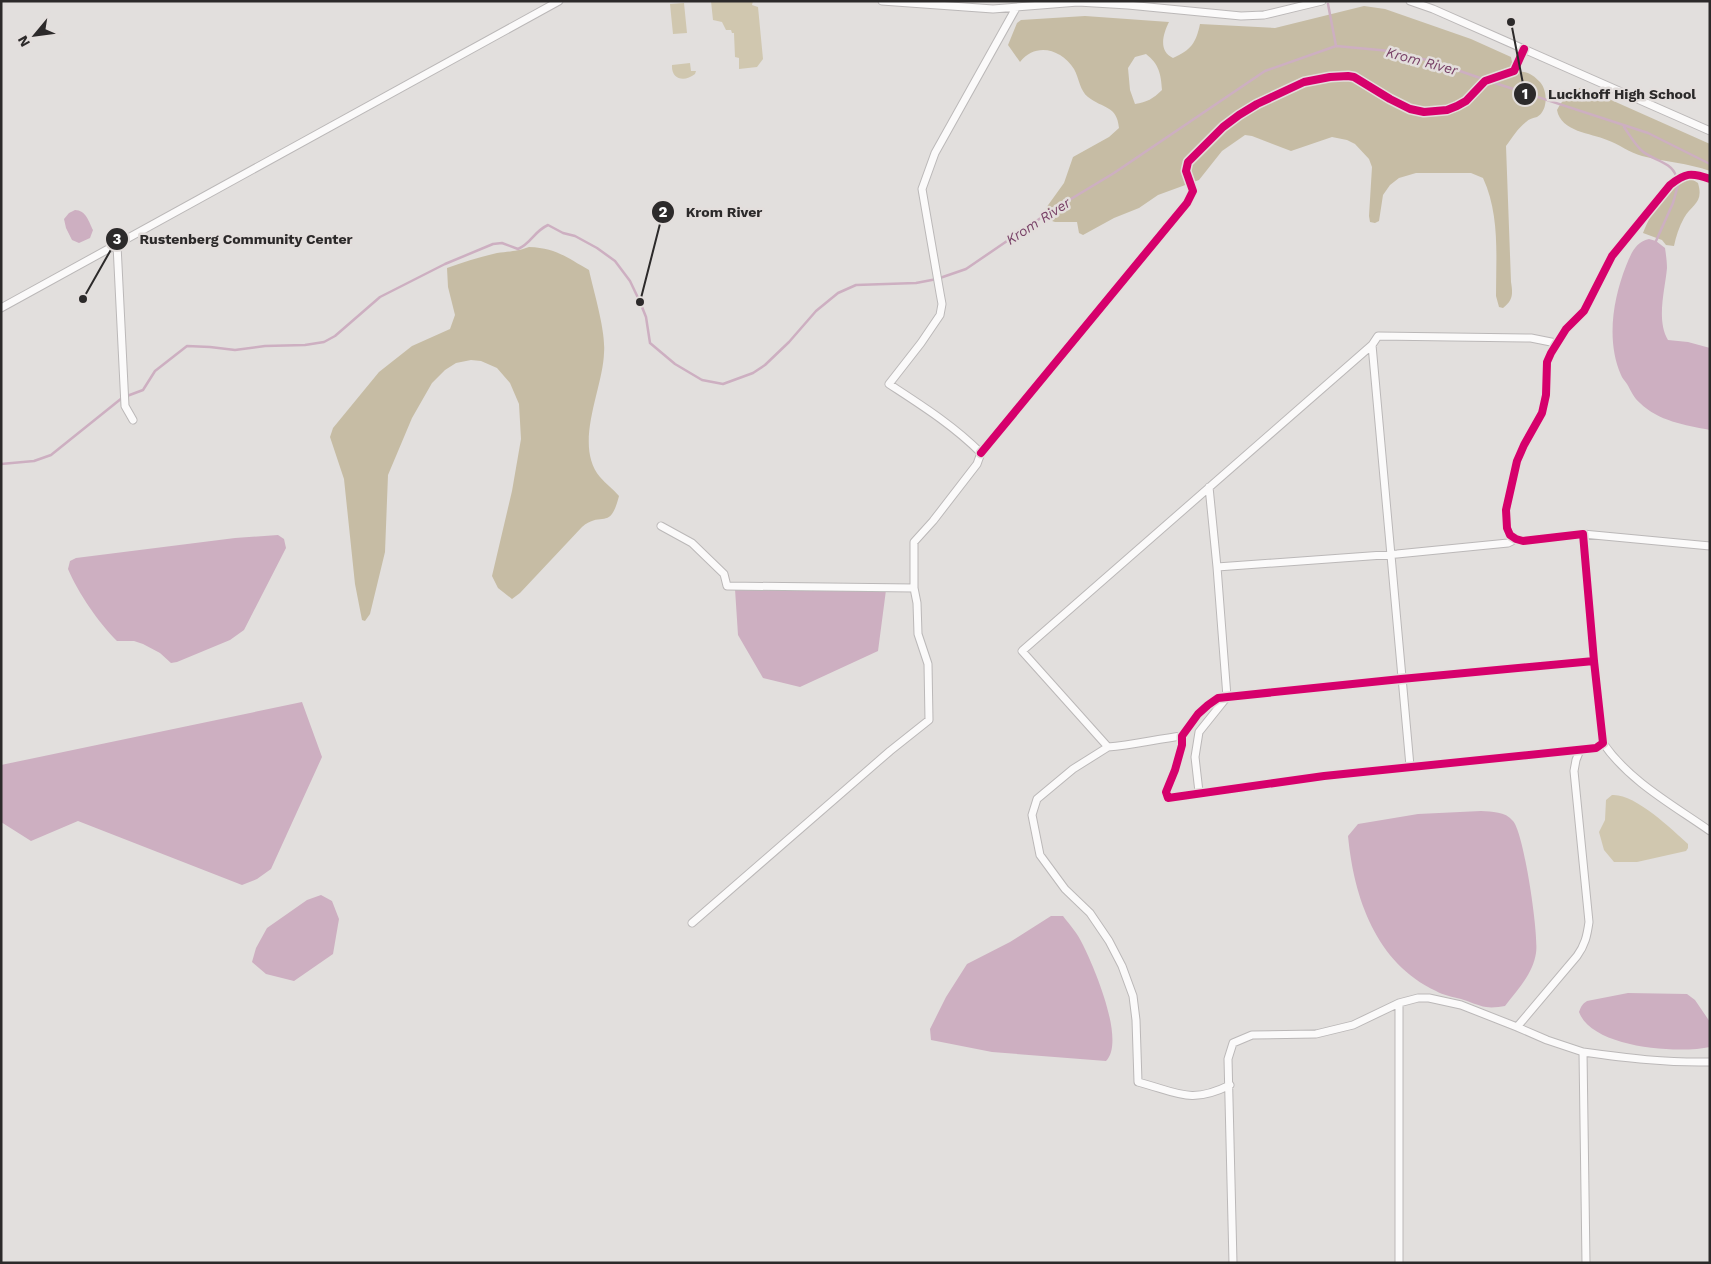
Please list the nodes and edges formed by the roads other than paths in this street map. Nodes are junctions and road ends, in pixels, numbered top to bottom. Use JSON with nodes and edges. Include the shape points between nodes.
{"nodes":[{"id":1,"x":558,"y":1,"type":"edge"},
{"id":2,"x":882,"y":1,"type":"edge"},
{"id":3,"x":1322,"y":1,"type":"edge"},
{"id":4,"x":1410,"y":1,"type":"edge"},
{"id":5,"x":1016,"y":8,"type":"junction"},
{"id":6,"x":1524,"y":49,"type":"junction"},
{"id":7,"x":1710,"y":131,"type":"edge"},
{"id":8,"x":1710,"y":179,"type":"edge"},
{"id":9,"x":117,"y":245,"type":"junction"},
{"id":10,"x":1,"y":308,"type":"edge"},
{"id":11,"x":1556,"y":343,"type":"junction"},
{"id":12,"x":1372,"y":345,"type":"junction"},
{"id":13,"x":133,"y":420,"type":"dead end"},
{"id":14,"x":982,"y":453,"type":"junction"},
{"id":15,"x":1209,"y":487,"type":"junction"},
{"id":16,"x":661,"y":526,"type":"dead end"},
{"id":17,"x":1583,"y":534,"type":"junction"},
{"id":18,"x":1516,"y":539,"type":"junction"},
{"id":19,"x":1710,"y":546,"type":"edge"},
{"id":20,"x":1390,"y":554,"type":"junction"},
{"id":21,"x":1217,"y":567,"type":"junction"},
{"id":22,"x":914,"y":588,"type":"junction"},
{"id":23,"x":1594,"y":661,"type":"junction"},
{"id":24,"x":1401,"y":679,"type":"junction"},
{"id":25,"x":1227,"y":696,"type":"junction"},
{"id":26,"x":1182,"y":736,"type":"junction"},
{"id":27,"x":1603,"y":743,"type":"junction"},
{"id":28,"x":1108,"y":747,"type":"junction"},
{"id":29,"x":1580,"y":750,"type":"junction"},
{"id":30,"x":1410,"y":766,"type":"junction"},
{"id":31,"x":1199,"y":792,"type":"junction"},
{"id":32,"x":1710,"y":831,"type":"edge"},
{"id":33,"x":692,"y":923,"type":"dead end"},
{"id":34,"x":1400,"y":1003,"type":"junction"},
{"id":35,"x":1517,"y":1027,"type":"junction"},
{"id":36,"x":1583,"y":1052,"type":"junction"},
{"id":37,"x":1710,"y":1062,"type":"edge"},
{"id":38,"x":1230,"y":1085,"type":"junction"},
{"id":39,"x":1233,"y":1263,"type":"edge"},
{"id":40,"x":1399,"y":1263,"type":"edge"},
{"id":41,"x":1586,"y":1263,"type":"edge"}],
"edges":[{"from":1,"to":9,"type":"street"},
{"from":2,"to":5,"type":"street"},
{"from":3,"to":5,"type":"street","via":[[1264,15],[1241,16],[1078,2]]},
{"from":4,"to":6,"type":"street"},
{"from":5,"to":14,"type":"street","via":[[935,153],[922,189],[942,304],[940,315],[889,384],[937,415]]},
{"from":6,"to":7,"type":"street"},
{"from":6,"to":14,"type":"street","via":[[1514,71],[1485,81],[1466,101],[1446,110],[1424,112],[1410,109],[1348,76],[1304,82],[1239,115],[1188,162],[1186,170],[1193,191],[1187,202]]},
{"from":8,"to":11,"type":"street","via":[[1687,174],[1670,185],[1612,256],[1584,310]]},
{"from":9,"to":10,"type":"street"},
{"from":9,"to":13,"type":"street","via":[[125,406]]},
{"from":11,"to":12,"type":"street","via":[[1531,338],[1378,336]]},
{"from":11,"to":18,"type":"street","via":[[1547,362],[1542,413],[1517,462],[1508,498],[1507,528]]},
{"from":12,"to":15,"type":"street"},
{"from":12,"to":20,"type":"street"},
{"from":14,"to":22,"type":"street","via":[[977,464],[914,542]]},
{"from":15,"to":21,"type":"street"},
{"from":15,"to":28,"type":"street","via":[[1022,651]]},
{"from":16,"to":22,"type":"street","via":[[692,543],[724,574],[727,586]]},
{"from":17,"to":18,"type":"street","via":[[1523,541]]},
{"from":17,"to":19,"type":"street"},
{"from":17,"to":23,"type":"street"},
{"from":18,"to":20,"type":"street","via":[[1508,543]]},
{"from":20,"to":21,"type":"street"},
{"from":20,"to":24,"type":"street"},
{"from":21,"to":25,"type":"street"},
{"from":22,"to":33,"type":"street","via":[[918,634],[928,664],[929,720]]},
{"from":23,"to":24,"type":"street"},
{"from":23,"to":27,"type":"street"},
{"from":24,"to":25,"type":"street"},
{"from":24,"to":30,"type":"street"},
{"from":25,"to":26,"type":"street","via":[[1208,704]]},
{"from":25,"to":31,"type":"street","via":[[1199,732],[1195,757]]},
{"from":26,"to":28,"type":"street"},
{"from":26,"to":31,"type":"street","via":[[1175,770],[1166,792],[1168,798]]},
{"from":27,"to":29,"type":"street","via":[[1596,748]]},
{"from":27,"to":32,"type":"street","via":[[1611,755],[1642,783]]},
{"from":28,"to":38,"type":"street","via":[[1073,769],[1038,799],[1032,816],[1040,855],[1065,889],[1090,913],[1122,966],[1133,996],[1138,1082],[1177,1095],[1199,1096]]},
{"from":29,"to":30,"type":"street"},
{"from":29,"to":35,"type":"street","via":[[1574,771],[1588,935],[1578,956]]},
{"from":30,"to":31,"type":"street"},
{"from":34,"to":35,"type":"street","via":[[1429,998],[1461,1005]]},
{"from":34,"to":38,"type":"street","via":[[1353,1026],[1316,1034],[1252,1035],[1233,1043],[1228,1059]]},
{"from":34,"to":40,"type":"street"},
{"from":35,"to":36,"type":"street"},
{"from":36,"to":37,"type":"street","via":[[1650,1060]]},
{"from":36,"to":41,"type":"street"},
{"from":38,"to":39,"type":"street"}]}
